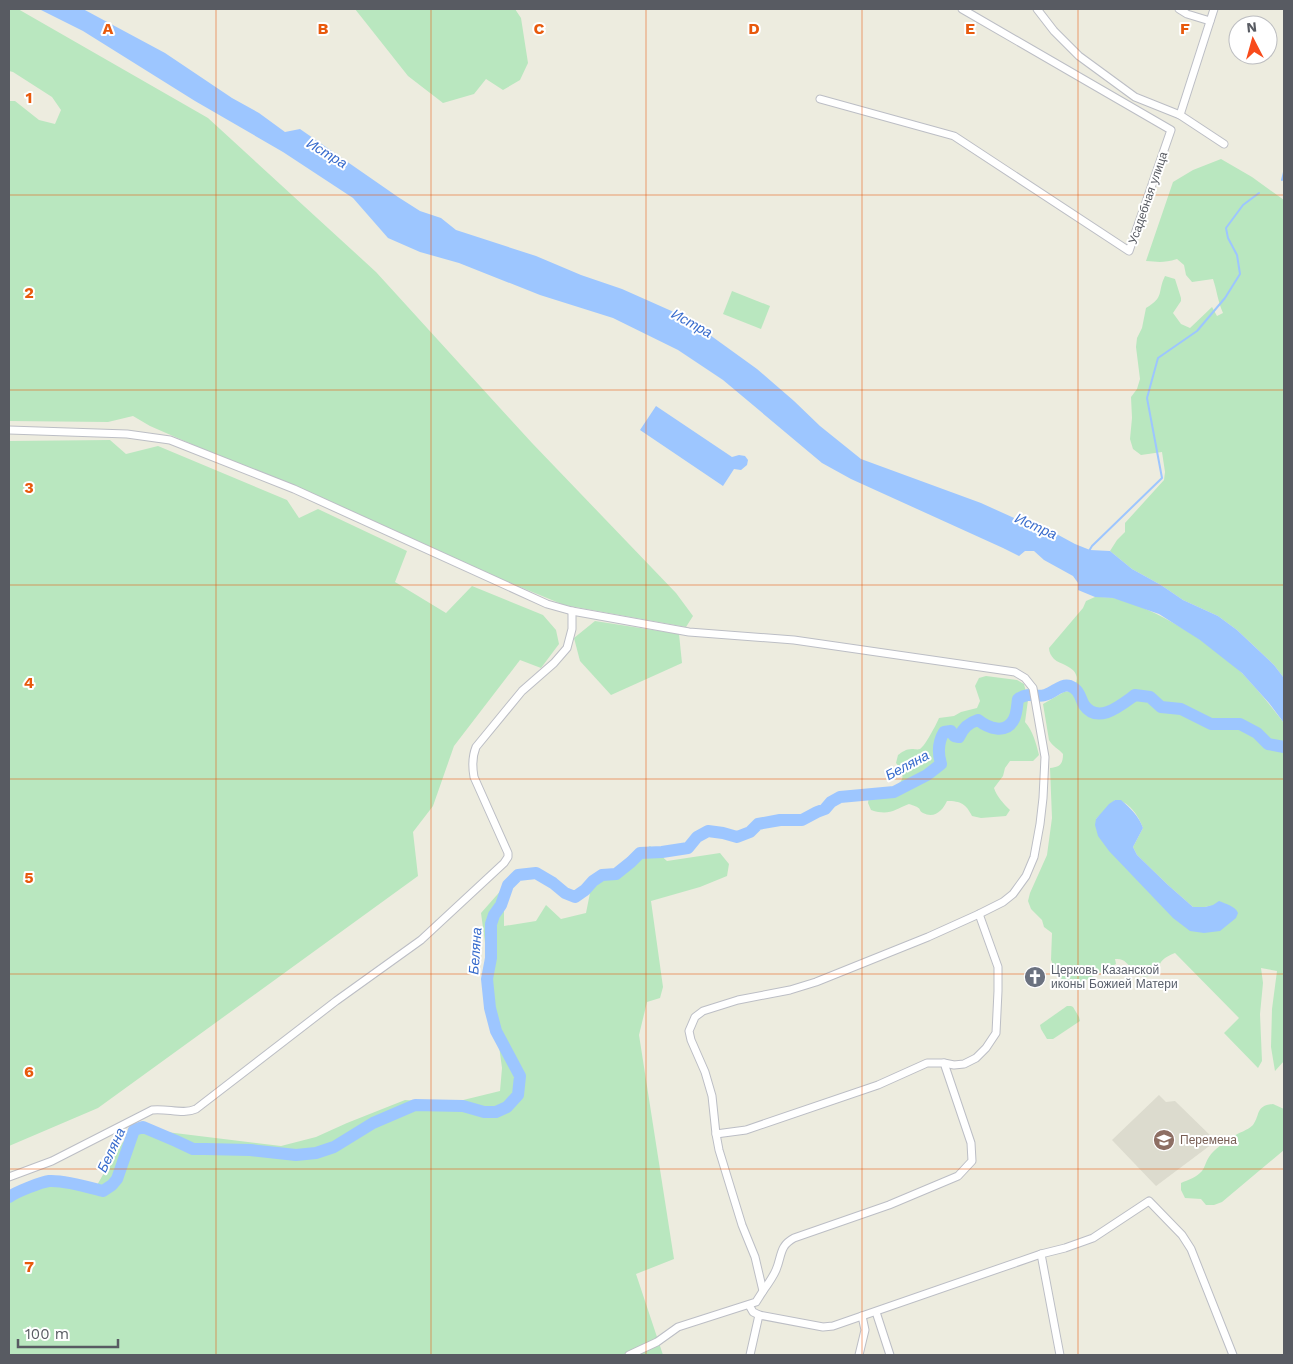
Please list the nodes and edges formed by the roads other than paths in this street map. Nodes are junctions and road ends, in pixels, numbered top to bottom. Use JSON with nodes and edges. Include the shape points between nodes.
{"nodes":[{"id":1,"x":962,"y":9,"type":"edge"},
{"id":2,"x":1038,"y":9,"type":"edge"},
{"id":3,"x":1179,"y":9,"type":"edge"},
{"id":4,"x":1214,"y":9,"type":"edge"},
{"id":5,"x":1210,"y":21,"type":"junction"},
{"id":6,"x":820,"y":99,"type":"dead end"},
{"id":7,"x":1180,"y":115,"type":"junction"},
{"id":8,"x":1224,"y":144,"type":"dead end"},
{"id":9,"x":9,"y":430,"type":"edge"},
{"id":10,"x":572,"y":611,"type":"junction"},
{"id":11,"x":979,"y":914,"type":"junction"},
{"id":12,"x":944,"y":1063,"type":"junction"},
{"id":13,"x":716,"y":1134,"type":"junction"},
{"id":14,"x":9,"y":1177,"type":"edge"},
{"id":15,"x":1041,"y":1254,"type":"junction"},
{"id":16,"x":763,"y":1291,"type":"junction"},
{"id":17,"x":749,"y":1305,"type":"junction"},
{"id":18,"x":876,"y":1312,"type":"junction"},
{"id":19,"x":759,"y":1315,"type":"junction"},
{"id":20,"x":862,"y":1316,"type":"junction"},
{"id":21,"x":629,"y":1355,"type":"edge"},
{"id":22,"x":750,"y":1355,"type":"edge"},
{"id":23,"x":859,"y":1355,"type":"edge"},
{"id":24,"x":890,"y":1355,"type":"edge"},
{"id":25,"x":1060,"y":1355,"type":"edge"},
{"id":26,"x":1233,"y":1355,"type":"edge"}],
"edges":[{"from":1,"to":6,"type":"street","name":"Усадебная улица","via":[[1171,130],[1130,251],[954,136]]},
{"from":2,"to":7,"type":"street","via":[[1079,56],[1135,97]]},
{"from":3,"to":5,"type":"street"},
{"from":4,"to":5,"type":"street"},
{"from":5,"to":7,"type":"street"},
{"from":7,"to":8,"type":"street"},
{"from":9,"to":10,"type":"street","via":[[127,434],[170,440],[294,489],[547,604]]},
{"from":10,"to":11,"type":"street","via":[[689,632],[794,640],[1015,672],[1025,678],[1033,688],[1045,757],[1034,857],[1013,894]]},
{"from":10,"to":14,"type":"street","via":[[567,648],[522,691],[476,747],[474,754],[474,777],[508,853],[504,863],[421,940],[196,1109],[191,1112],[152,1110],[52,1162]]},
{"from":11,"to":12,"type":"street","via":[[998,967],[996,1033],[976,1058],[964,1064]]},
{"from":11,"to":13,"type":"street","via":[[816,982],[731,1002],[695,1017],[689,1032],[712,1096]]},
{"from":12,"to":13,"type":"street","via":[[927,1063],[878,1086],[746,1130]]},
{"from":12,"to":16,"type":"street","via":[[971,1143],[972,1161],[958,1176],[787,1242],[777,1269]]},
{"from":13,"to":16,"type":"street"},
{"from":15,"to":18,"type":"street"},
{"from":15,"to":25,"type":"street"},
{"from":15,"to":26,"type":"street","via":[[1093,1238],[1149,1201],[1191,1249]]},
{"from":16,"to":17,"type":"street","via":[[756,1302]]},
{"from":17,"to":19,"type":"street"},
{"from":17,"to":21,"type":"street","via":[[678,1327]]},
{"from":18,"to":20,"type":"street"},
{"from":18,"to":24,"type":"street"},
{"from":19,"to":20,"type":"street","via":[[823,1327]]},
{"from":19,"to":22,"type":"street"},
{"from":20,"to":23,"type":"street","via":[[865,1330]]}]}
